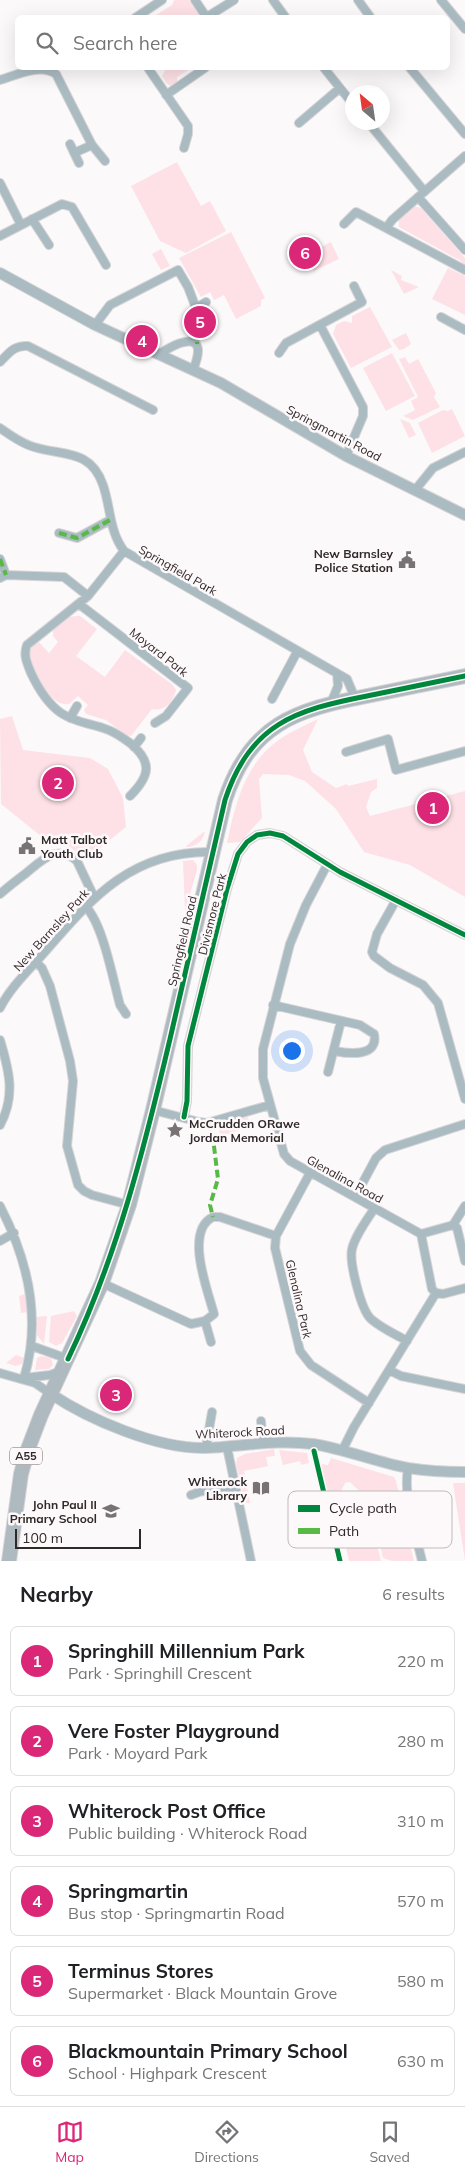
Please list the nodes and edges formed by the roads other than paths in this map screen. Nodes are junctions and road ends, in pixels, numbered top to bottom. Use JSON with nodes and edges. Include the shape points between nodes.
{"nodes":[{"id":1,"x":162,"y":0,"type":"edge"},
{"id":2,"x":195,"y":0,"type":"edge"},
{"id":3,"x":234,"y":0,"type":"edge"},
{"id":4,"x":274,"y":0,"type":"edge"},
{"id":5,"x":358,"y":0,"type":"edge"},
{"id":6,"x":441,"y":0,"type":"edge"},
{"id":7,"x":140,"y":15,"type":"edge"},
{"id":8,"x":206,"y":15,"type":"edge"},
{"id":9,"x":210,"y":15,"type":"edge"},
{"id":10,"x":284,"y":15,"type":"edge"},
{"id":11,"x":369,"y":15,"type":"edge"},
{"id":12,"x":465,"y":29,"type":"edge"},
{"id":13,"x":37,"y":70,"type":"edge"},
{"id":14,"x":50,"y":70,"type":"edge"},
{"id":15,"x":149,"y":70,"type":"edge"},
{"id":16,"x":202,"y":70,"type":"edge"},
{"id":17,"x":326,"y":70,"type":"edge"},
{"id":18,"x":412,"y":70,"type":"edge"},
{"id":19,"x":0,"y":80,"type":"edge"},
{"id":20,"x":340,"y":88,"type":"junction"},
{"id":21,"x":345,"y":94,"type":"edge"},
{"id":22,"x":166,"y":95,"type":"junction"},
{"id":23,"x":304,"y":122,"type":"dead end"},
{"id":24,"x":374,"y":130,"type":"edge"},
{"id":25,"x":465,"y":134,"type":"edge"},
{"id":26,"x":70,"y":144,"type":"dead end"},
{"id":27,"x":92,"y":145,"type":"junction"},
{"id":28,"x":184,"y":148,"type":"dead end"},
{"id":29,"x":74,"y":153,"type":"junction"},
{"id":30,"x":465,"y":156,"type":"edge"},
{"id":31,"x":105,"y":161,"type":"dead end"},
{"id":32,"x":79,"y":163,"type":"dead end"},
{"id":33,"x":0,"y":183,"type":"edge"},
{"id":34,"x":421,"y":194,"type":"junction"},
{"id":35,"x":32,"y":219,"type":"junction"},
{"id":36,"x":344,"y":224,"type":"dead end"},
{"id":37,"x":22,"y":225,"type":"junction"},
{"id":38,"x":387,"y":227,"type":"junction"},
{"id":39,"x":0,"y":236,"type":"edge"},
{"id":40,"x":49,"y":245,"type":"dead end"},
{"id":41,"x":465,"y":250,"type":"edge"},
{"id":42,"x":106,"y":265,"type":"dead end"},
{"id":43,"x":465,"y":270,"type":"edge"},
{"id":44,"x":0,"y":273,"type":"edge"},
{"id":45,"x":354,"y":286,"type":"dead end"},
{"id":46,"x":206,"y":302,"type":"dead end"},
{"id":47,"x":441,"y":317,"type":"dead end"},
{"id":48,"x":95,"y":325,"type":"junction"},
{"id":49,"x":320,"y":325,"type":"junction"},
{"id":50,"x":465,"y":330,"type":"edge"},
{"id":51,"x":279,"y":353,"type":"dead end"},
{"id":52,"x":158,"y":354,"type":"junction"},
{"id":53,"x":0,"y":362,"type":"edge"},
{"id":54,"x":193,"y":370,"type":"junction"},
{"id":55,"x":153,"y":410,"type":"dead end"},
{"id":56,"x":0,"y":428,"type":"edge"},
{"id":57,"x":465,"y":452,"type":"edge"},
{"id":58,"x":346,"y":456,"type":"junction"},
{"id":59,"x":416,"y":489,"type":"junction"},
{"id":60,"x":465,"y":515,"type":"edge"},
{"id":61,"x":110,"y":520,"type":"junction"},
{"id":62,"x":59,"y":533,"type":"dead end"},
{"id":63,"x":124,"y":551,"type":"junction"},
{"id":64,"x":0,"y":559,"type":"edge"},
{"id":65,"x":3,"y":577,"type":"edge"},
{"id":66,"x":88,"y":596,"type":"junction"},
{"id":67,"x":79,"y":604,"type":"junction"},
{"id":68,"x":297,"y":652,"type":"junction"},
{"id":69,"x":338,"y":674,"type":"junction"},
{"id":70,"x":465,"y":676,"type":"edge"},
{"id":71,"x":355,"y":698,"type":"junction"},
{"id":72,"x":272,"y":699,"type":"dead end"},
{"id":73,"x":331,"y":703,"type":"junction"},
{"id":74,"x":77,"y":706,"type":"dead end"},
{"id":75,"x":70,"y":718,"type":"junction"},
{"id":76,"x":155,"y":723,"type":"dead end"},
{"id":77,"x":141,"y":738,"type":"dead end"},
{"id":78,"x":134,"y":747,"type":"junction"},
{"id":79,"x":465,"y":751,"type":"edge"},
{"id":80,"x":346,"y":752,"type":"dead end"},
{"id":81,"x":130,"y":796,"type":"dead end"},
{"id":82,"x":213,"y":852,"type":"junction"},
{"id":83,"x":327,"y":865,"type":"junction"},
{"id":84,"x":0,"y":894,"type":"edge"},
{"id":85,"x":94,"y":897,"type":"junction"},
{"id":86,"x":396,"y":900,"type":"junction"},
{"id":87,"x":85,"y":906,"type":"junction"},
{"id":88,"x":465,"y":935,"type":"edge"},
{"id":89,"x":36,"y":962,"type":"junction"},
{"id":90,"x":273,"y":1005,"type":"junction"},
{"id":91,"x":0,"y":1008,"type":"edge"},
{"id":92,"x":126,"y":1014,"type":"dead end"},
{"id":93,"x":341,"y":1020,"type":"junction"},
{"id":94,"x":0,"y":1040,"type":"edge"},
{"id":95,"x":335,"y":1051,"type":"junction"},
{"id":96,"x":328,"y":1072,"type":"dead end"},
{"id":97,"x":465,"y":1099,"type":"edge"},
{"id":98,"x":270,"y":1105,"type":"junction"},
{"id":99,"x":153,"y":1110,"type":"junction"},
{"id":100,"x":184,"y":1117,"type":"junction"},
{"id":101,"x":465,"y":1124,"type":"edge"},
{"id":102,"x":0,"y":1125,"type":"edge"},
{"id":103,"x":310,"y":1173,"type":"junction"},
{"id":104,"x":355,"y":1197,"type":"junction"},
{"id":105,"x":129,"y":1205,"type":"junction"},
{"id":106,"x":0,"y":1206,"type":"edge"},
{"id":107,"x":465,"y":1206,"type":"edge"},
{"id":108,"x":374,"y":1209,"type":"junction"},
{"id":109,"x":453,"y":1225,"type":"junction"},
{"id":110,"x":14,"y":1233,"type":"junction"},
{"id":111,"x":421,"y":1234,"type":"junction"},
{"id":112,"x":276,"y":1236,"type":"junction"},
{"id":113,"x":0,"y":1241,"type":"edge"},
{"id":114,"x":465,"y":1261,"type":"edge"},
{"id":115,"x":102,"y":1283,"type":"junction"},
{"id":116,"x":465,"y":1288,"type":"edge"},
{"id":117,"x":436,"y":1293,"type":"junction"},
{"id":118,"x":205,"y":1321,"type":"junction"},
{"id":119,"x":407,"y":1341,"type":"junction"},
{"id":120,"x":212,"y":1342,"type":"dead end"},
{"id":121,"x":32,"y":1346,"type":"junction"},
{"id":122,"x":65,"y":1364,"type":"junction"},
{"id":123,"x":389,"y":1370,"type":"junction"},
{"id":124,"x":0,"y":1373,"type":"edge"},
{"id":125,"x":24,"y":1378,"type":"junction"},
{"id":126,"x":465,"y":1389,"type":"edge"},
{"id":127,"x":51,"y":1394,"type":"junction"},
{"id":128,"x":369,"y":1402,"type":"junction"},
{"id":129,"x":212,"y":1412,"type":"dead end"},
{"id":130,"x":261,"y":1421,"type":"dead end"},
{"id":131,"x":263,"y":1442,"type":"junction"},
{"id":132,"x":227,"y":1447,"type":"junction"},
{"id":133,"x":206,"y":1448,"type":"junction"},
{"id":134,"x":342,"y":1451,"type":"junction"},
{"id":135,"x":408,"y":1468,"type":"junction"},
{"id":136,"x":465,"y":1472,"type":"edge"},
{"id":137,"x":407,"y":1491,"type":"edge"},
{"id":138,"x":236,"y":1492,"type":"junction"},
{"id":139,"x":191,"y":1495,"type":"dead end"},
{"id":140,"x":419,"y":1548,"type":"edge"},
{"id":141,"x":9,"y":1561,"type":"edge"},
{"id":142,"x":251,"y":1561,"type":"edge"},
{"id":143,"x":422,"y":1561,"type":"edge"}],
"edges":[{"from":1,"to":7,"type":"street"},
{"from":2,"to":8,"type":"street"},
{"from":3,"to":9,"type":"street"},
{"from":4,"to":10,"type":"street"},
{"from":5,"to":11,"type":"street"},
{"from":6,"to":12,"type":"street"},
{"from":13,"to":19,"type":"street"},
{"from":14,"to":27,"type":"street","via":[[56,74]]},
{"from":15,"to":22,"type":"street"},
{"from":16,"to":22,"type":"street"},
{"from":17,"to":20,"type":"street"},
{"from":18,"to":25,"type":"street"},
{"from":20,"to":21,"type":"street"},
{"from":20,"to":23,"type":"street"},
{"from":22,"to":28,"type":"street","via":[[188,126]]},
{"from":24,"to":34,"type":"street"},
{"from":26,"to":29,"type":"street"},
{"from":27,"to":29,"type":"street"},
{"from":27,"to":31,"type":"street"},
{"from":29,"to":32,"type":"street"},
{"from":30,"to":34,"type":"street"},
{"from":33,"to":37,"type":"street"},
{"from":34,"to":38,"type":"street"},
{"from":34,"to":41,"type":"street"},
{"from":35,"to":37,"type":"street"},
{"from":35,"to":40,"type":"street"},
{"from":35,"to":42,"type":"street","via":[[62,204],[72,207]]},
{"from":36,"to":38,"type":"street","via":[[356,212]]},
{"from":37,"to":39,"type":"street"},
{"from":38,"to":43,"type":"street"},
{"from":44,"to":48,"type":"street","name":"Springmartin Road"},
{"from":45,"to":49,"type":"street","via":[[362,302]]},
{"from":46,"to":48,"type":"street","via":[[196,308],[178,270],[110,305]]},
{"from":47,"to":50,"type":"street"},
{"from":48,"to":52,"type":"street","name":"Springmartin Road"},
{"from":49,"to":51,"type":"street","via":[[286,342]]},
{"from":49,"to":58,"type":"street","via":[[362,407],[363,416]]},
{"from":52,"to":54,"type":"street","name":"Springmartin Road"},
{"from":52,"to":54,"type":"street","via":[[173,345],[194,341],[199,350]]},
{"from":53,"to":55,"type":"street","via":[[13,348],[28,346]]},
{"from":54,"to":58,"type":"street","name":"Springmartin Road"},
{"from":56,"to":61,"type":"street","name":"Springfield Park","via":[[30,446],[78,456],[93,467],[103,485]]},
{"from":57,"to":59,"type":"street","via":[[433,468]]},
{"from":58,"to":59,"type":"street","name":"Springmartin Road"},
{"from":59,"to":60,"type":"street","name":"Springmartin Road"},
{"from":61,"to":62,"type":"street","via":[[77,538]]},
{"from":61,"to":63,"type":"street","name":"Springfield Park","via":[[117,542]]},
{"from":63,"to":66,"type":"street"},
{"from":63,"to":68,"type":"street","name":"Springfield Park"},
{"from":64,"to":65,"type":"street"},
{"from":65,"to":66,"type":"street","via":[[64,577]]},
{"from":66,"to":67,"type":"street"},
{"from":67,"to":75,"type":"street","via":[[28,645],[24,656],[49,702]]},
{"from":67,"to":76,"type":"street","name":"Moyard Park","via":[[188,688],[166,716]]},
{"from":68,"to":69,"type":"street","name":"Springfield Park"},
{"from":68,"to":72,"type":"street"},
{"from":69,"to":71,"type":"street","name":"Springfield Park","via":[[347,679]]},
{"from":69,"to":73,"type":"street","via":[[338,686]]},
{"from":70,"to":71,"type":"highway","name":"Springfield Road","number":"A55"},
{"from":71,"to":73,"type":"highway","name":"Springfield Road","number":"A55"},
{"from":73,"to":82,"type":"highway","name":"Springfield Road","number":"A55","via":[[288,719],[267,733],[248,753],[230,786]]},
{"from":74,"to":75,"type":"street"},
{"from":75,"to":78,"type":"street","via":[[105,728]]},
{"from":77,"to":78,"type":"street"},
{"from":78,"to":81,"type":"street","via":[[145,758],[146,769],[144,780]]},
{"from":79,"to":80,"type":"street","via":[[396,770],[388,739]]},
{"from":82,"to":85,"type":"street","name":"New Barnsley Park","via":[[180,855],[142,866]]},
{"from":82,"to":99,"type":"highway","name":"Springfield Road","number":"A55"},
{"from":83,"to":86,"type":"street","name":"Divismore Park"},
{"from":83,"to":90,"type":"street","name":"Glenalina Road","via":[[290,944]]},
{"from":83,"to":100,"type":"street","name":"Divismore Park","via":[[283,836],[270,834],[257,835],[238,854],[188,1046]]},
{"from":84,"to":85,"type":"street","via":[[46,856],[60,853],[77,861]]},
{"from":85,"to":87,"type":"street","name":"New Barnsley Park"},
{"from":86,"to":88,"type":"street","name":"Divismore Park"},
{"from":86,"to":97,"type":"street","via":[[377,934],[372,952],[390,968],[423,985],[438,1002]]},
{"from":87,"to":89,"type":"street","name":"New Barnsley Park"},
{"from":87,"to":92,"type":"street","via":[[92,913],[120,1005]]},
{"from":89,"to":91,"type":"street","name":"New Barnsley Park"},
{"from":89,"to":105,"type":"street","via":[[50,986],[70,1061],[73,1088],[67,1146],[78,1185],[84,1192]]},
{"from":90,"to":93,"type":"street"},
{"from":90,"to":98,"type":"street","name":"Glenalina Road","via":[[261,1064]]},
{"from":93,"to":95,"type":"street"},
{"from":93,"to":95,"type":"street","via":[[368,1028],[376,1041],[366,1052]]},
{"from":94,"to":102,"type":"street","via":[[11,1084],[7,1110]]},
{"from":95,"to":96,"type":"street"},
{"from":98,"to":100,"type":"street","via":[[207,1123]]},
{"from":98,"to":103,"type":"street","name":"Glenalina Road","via":[[284,1154]]},
{"from":99,"to":100,"type":"street"},
{"from":99,"to":105,"type":"highway","name":"Springfield Road","number":"A55"},
{"from":101,"to":104,"type":"street","via":[[385,1150],[376,1158]]},
{"from":103,"to":104,"type":"street","name":"Glenalina Road"},
{"from":103,"to":112,"type":"street"},
{"from":104,"to":108,"type":"street","name":"Glenalina Road"},
{"from":105,"to":115,"type":"highway","name":"Springfield Road","number":"A55"},
{"from":106,"to":110,"type":"street"},
{"from":107,"to":109,"type":"street"},
{"from":108,"to":111,"type":"street","name":"Glenalina Road"},
{"from":108,"to":119,"type":"street","via":[[352,1248],[350,1258],[365,1310],[371,1319]]},
{"from":109,"to":111,"type":"street"},
{"from":109,"to":114,"type":"street"},
{"from":110,"to":113,"type":"street"},
{"from":110,"to":121,"type":"street","via":[[22,1253],[32,1306]]},
{"from":111,"to":117,"type":"street","via":[[432,1289]]},
{"from":112,"to":118,"type":"street","via":[[220,1218],[213,1217],[205,1223],[197,1250],[214,1314]]},
{"from":112,"to":128,"type":"street","name":"Glenalina Park","via":[[275,1248],[300,1351],[311,1365]]},
{"from":115,"to":118,"type":"street","via":[[190,1324]]},
{"from":115,"to":122,"type":"highway","name":"Springfield Road","number":"A55"},
{"from":116,"to":117,"type":"street"},
{"from":117,"to":119,"type":"street"},
{"from":118,"to":120,"type":"street"},
{"from":119,"to":123,"type":"street"},
{"from":121,"to":122,"type":"street"},
{"from":121,"to":125,"type":"street"},
{"from":122,"to":125,"type":"street","via":[[50,1375]]},
{"from":122,"to":127,"type":"highway","name":"Springfield Road","number":"A55"},
{"from":123,"to":126,"type":"street","via":[[401,1376]]},
{"from":123,"to":128,"type":"street"},
{"from":124,"to":125,"type":"street","name":"Whiterock Road"},
{"from":125,"to":127,"type":"street","name":"Whiterock Road"},
{"from":127,"to":133,"type":"street","name":"Whiterock Road","via":[[101,1421],[156,1441]]},
{"from":127,"to":141,"type":"highway","name":"Springfield Road","number":"A55","via":[[23,1466]]},
{"from":128,"to":134,"type":"street"},
{"from":129,"to":133,"type":"street"},
{"from":130,"to":131,"type":"street"},
{"from":131,"to":132,"type":"street","name":"Whiterock Road"},
{"from":131,"to":134,"type":"street","name":"Whiterock Road","via":[[288,1441]]},
{"from":132,"to":133,"type":"street","name":"Whiterock Road"},
{"from":132,"to":138,"type":"street"},
{"from":134,"to":135,"type":"street","name":"Whiterock Road"},
{"from":135,"to":136,"type":"street","name":"Whiterock Road"},
{"from":135,"to":137,"type":"street"},
{"from":138,"to":139,"type":"street","via":[[202,1491]]},
{"from":138,"to":142,"type":"street"},
{"from":140,"to":143,"type":"street"}]}
